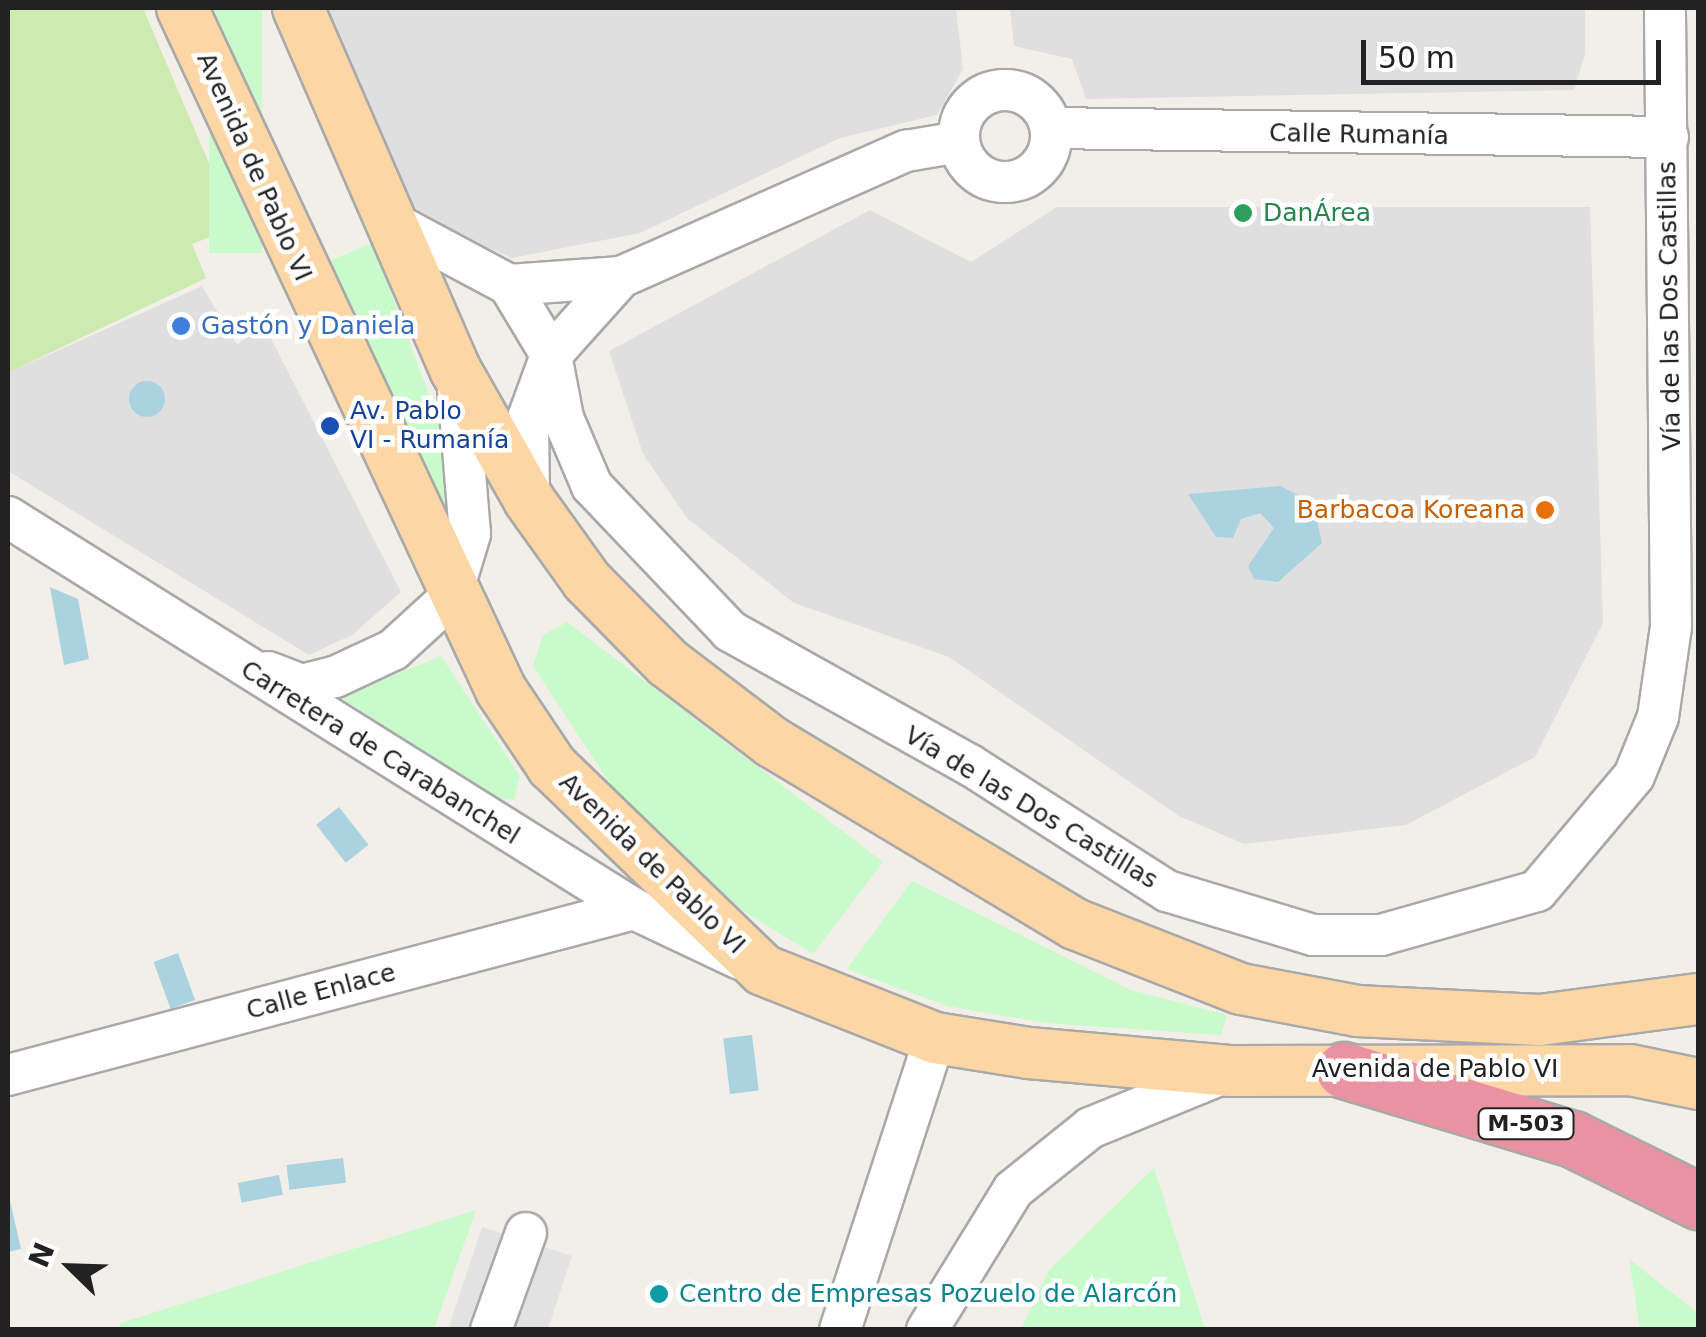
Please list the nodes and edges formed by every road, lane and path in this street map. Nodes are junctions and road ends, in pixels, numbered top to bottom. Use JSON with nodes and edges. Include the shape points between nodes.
{"nodes":[{"id":1,"x":182,"y":8,"type":"edge"},
{"id":2,"x":298,"y":8,"type":"edge"},
{"id":3,"x":1666,"y":8,"type":"edge"},
{"id":4,"x":1051,"y":128,"type":"junction"},
{"id":5,"x":1668,"y":137,"type":"junction"},
{"id":6,"x":959,"y":142,"type":"junction"},
{"id":7,"x":393,"y":223,"type":"junction"},
{"id":8,"x":622,"y":277,"type":"junction"},
{"id":9,"x":509,"y":285,"type":"junction"},
{"id":10,"x":551,"y":355,"type":"junction"},
{"id":11,"x":454,"y":369,"type":"junction"},
{"id":12,"x":529,"y":500,"type":"junction"},
{"id":13,"x":8,"y":516,"type":"edge"},
{"id":14,"x":451,"y":597,"type":"junction"},
{"id":15,"x":218,"y":653,"type":"junction"},
{"id":16,"x":634,"y":909,"type":"junction"},
{"id":17,"x":763,"y":970,"type":"junction"},
{"id":18,"x":1698,"y":998,"type":"edge"},
{"id":19,"x":936,"y":1038,"type":"junction"},
{"id":20,"x":1344,"y":1070,"type":"junction"},
{"id":21,"x":1229,"y":1071,"type":"junction"},
{"id":22,"x":8,"y":1074,"type":"edge"},
{"id":23,"x":1698,"y":1084,"type":"edge"},
{"id":24,"x":1698,"y":1201,"type":"edge"},
{"id":25,"x":526,"y":1233,"type":"dead end"},
{"id":26,"x":491,"y":1330,"type":"edge"},
{"id":27,"x":840,"y":1330,"type":"edge"},
{"id":28,"x":927,"y":1330,"type":"edge"}],
"edges":[{"from":1,"to":14,"type":"main road","name":"Avenida de Pablo VI"},
{"from":2,"to":7,"type":"main road","name":"Avenida de Pablo VI"},
{"from":3,"to":5,"type":"street","name":"Vía de las Dos Castillas"},
{"from":4,"to":5,"type":"street","name":"Calle Rumanía"},
{"from":4,"to":6,"type":"street","via":[[1035,100],[1006,89],[965,112]]},
{"from":4,"to":6,"type":"street","via":[[1047,157],[1012,182],[972,169]]},
{"from":5,"to":10,"type":"street","name":"Vía de las Dos Castillas","via":[[1672,627],[1658,718],[1634,776],[1537,891],[1381,936],[1313,935],[1167,891],[970,765],[730,631],[592,486],[563,418]]},
{"from":6,"to":8,"type":"street","via":[[906,151]]},
{"from":7,"to":9,"type":"street"},
{"from":7,"to":11,"type":"main road","name":"Avenida de Pablo VI"},
{"from":8,"to":9,"type":"street"},
{"from":8,"to":10,"type":"street"},
{"from":9,"to":10,"type":"street","name":"Vía de las Dos Castillas"},
{"from":10,"to":12,"type":"street","via":[[528,418]]},
{"from":11,"to":12,"type":"main road","name":"Avenida de Pablo VI"},
{"from":11,"to":14,"type":"street","via":[[470,534]]},
{"from":12,"to":18,"type":"main road","name":"Avenida de Pablo VI","via":[[587,580],[668,663],[923,839],[1075,924],[1241,988],[1357,1011],[1540,1020]]},
{"from":13,"to":15,"type":"street","name":"Carretera de Carabanchel"},
{"from":14,"to":15,"type":"street","via":[[393,650],[302,686]]},
{"from":14,"to":17,"type":"main road","name":"Avenida de Pablo VI","via":[[552,766]]},
{"from":15,"to":16,"type":"street","name":"Carretera de Carabanchel"},
{"from":16,"to":17,"type":"street","name":"Carretera de Carabanchel"},
{"from":16,"to":22,"type":"street","name":"Calle Enlace"},
{"from":17,"to":19,"type":"main road","name":"Avenida de Pablo VI"},
{"from":19,"to":21,"type":"main road","name":"Avenida de Pablo VI"},
{"from":19,"to":27,"type":"street"},
{"from":20,"to":21,"type":"main road","name":"Avenida de Pablo VI"},
{"from":20,"to":23,"type":"main road","name":"Avenida de Pablo VI","via":[[1630,1070]]},
{"from":20,"to":24,"type":"highway","number":"M-503","via":[[1574,1138]]},
{"from":21,"to":28,"type":"street","via":[[1090,1128],[1013,1190]]},
{"from":25,"to":26,"type":"street"}]}
